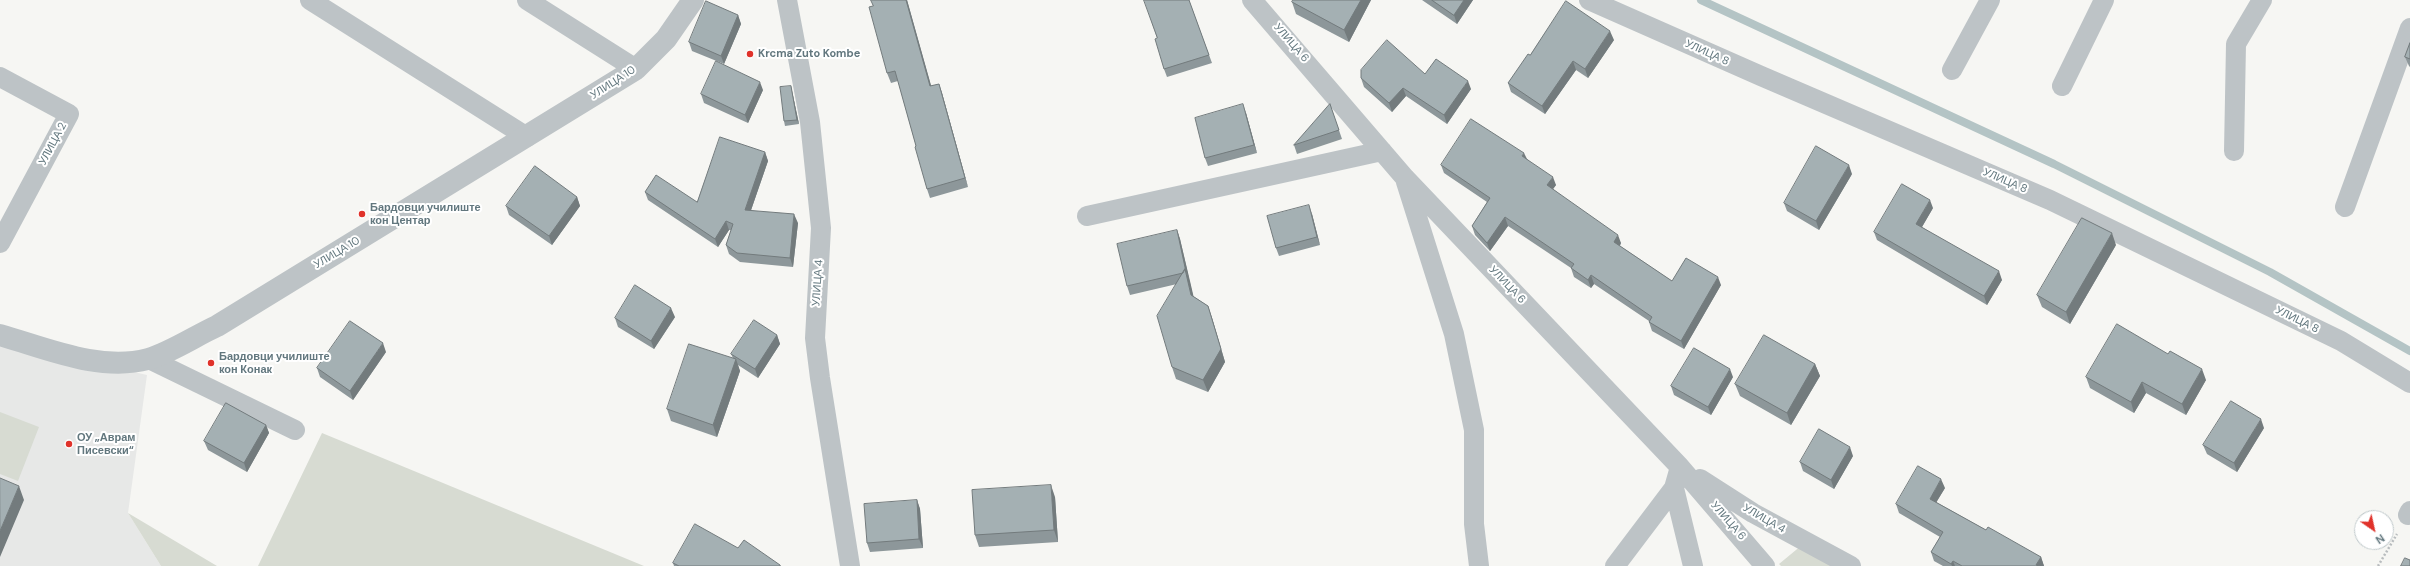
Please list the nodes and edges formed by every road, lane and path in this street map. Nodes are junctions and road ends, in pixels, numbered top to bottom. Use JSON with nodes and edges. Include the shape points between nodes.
{"nodes":[{"id":1,"x":310,"y":0,"type":"edge"},
{"id":2,"x":527,"y":0,"type":"edge"},
{"id":3,"x":694,"y":0,"type":"edge"},
{"id":4,"x":787,"y":0,"type":"edge"},
{"id":5,"x":1252,"y":0,"type":"edge"},
{"id":6,"x":1589,"y":0,"type":"edge"},
{"id":7,"x":1990,"y":0,"type":"edge"},
{"id":8,"x":2104,"y":0,"type":"edge"},
{"id":9,"x":2262,"y":0,"type":"edge"},
{"id":10,"x":2410,"y":28,"type":"edge"},
{"id":11,"x":636,"y":69,"type":"junction"},
{"id":12,"x":1952,"y":70,"type":"dead end"},
{"id":13,"x":0,"y":77,"type":"edge"},
{"id":14,"x":2062,"y":86,"type":"dead end"},
{"id":15,"x":527,"y":137,"type":"junction"},
{"id":16,"x":1382,"y":151,"type":"junction"},
{"id":17,"x":2234,"y":151,"type":"dead end"},
{"id":18,"x":1405,"y":178,"type":"junction"},
{"id":19,"x":2345,"y":207,"type":"dead end"},
{"id":20,"x":1087,"y":216,"type":"dead end"},
{"id":21,"x":0,"y":243,"type":"edge"},
{"id":22,"x":0,"y":336,"type":"edge"},
{"id":23,"x":149,"y":359,"type":"junction"},
{"id":24,"x":2410,"y":383,"type":"edge"},
{"id":25,"x":295,"y":430,"type":"dead end"},
{"id":26,"x":1680,"y":466,"type":"junction"},
{"id":27,"x":1674,"y":488,"type":"junction"},
{"id":28,"x":2409,"y":513,"type":"edge"},
{"id":29,"x":850,"y":566,"type":"edge"},
{"id":30,"x":1479,"y":566,"type":"edge"},
{"id":31,"x":1614,"y":566,"type":"edge"},
{"id":32,"x":1693,"y":566,"type":"edge"},
{"id":33,"x":1765,"y":566,"type":"edge"},
{"id":34,"x":1851,"y":566,"type":"edge"},
{"id":35,"x":2378,"y":566,"type":"edge"}],
"edges":[{"from":1,"to":15,"type":"street"},
{"from":2,"to":11,"type":"street"},
{"from":3,"to":11,"type":"street","name":"УЛИЦА 10","via":[[666,39]]},
{"from":4,"to":29,"type":"street","name":"УЛИЦА 4","via":[[810,122],[821,228],[816,330],[819,371]]},
{"from":5,"to":16,"type":"street","name":"УЛИЦА 6"},
{"from":6,"to":24,"type":"street","name":"УЛИЦА 8","via":[[2050,200],[2341,341]]},
{"from":7,"to":12,"type":"street"},
{"from":8,"to":14,"type":"street"},
{"from":9,"to":17,"type":"street","via":[[2236,44]]},
{"from":10,"to":19,"type":"street"},
{"from":11,"to":15,"type":"street","name":"УЛИЦА 10"},
{"from":13,"to":21,"type":"street","name":"УЛИЦА 2","via":[[69,114]]},
{"from":15,"to":23,"type":"street","name":"УЛИЦА 10","via":[[216,326]]},
{"from":16,"to":18,"type":"street","name":"УЛИЦА 6"},
{"from":16,"to":20,"type":"street"},
{"from":18,"to":26,"type":"street","name":"УЛИЦА 6"},
{"from":18,"to":30,"type":"street","via":[[1454,334],[1474,430],[1474,524]]},
{"from":22,"to":23,"type":"street","name":"УЛИЦА 10","via":[[116,364]]},
{"from":23,"to":25,"type":"street"},
{"from":26,"to":27,"type":"street"},
{"from":26,"to":33,"type":"street","name":"УЛИЦА 6"},
{"from":26,"to":34,"type":"street","name":"УЛИЦА 4","via":[[1753,513]]},
{"from":27,"to":31,"type":"street"},
{"from":27,"to":32,"type":"street"},
{"from":28,"to":35,"type":"path"}]}
